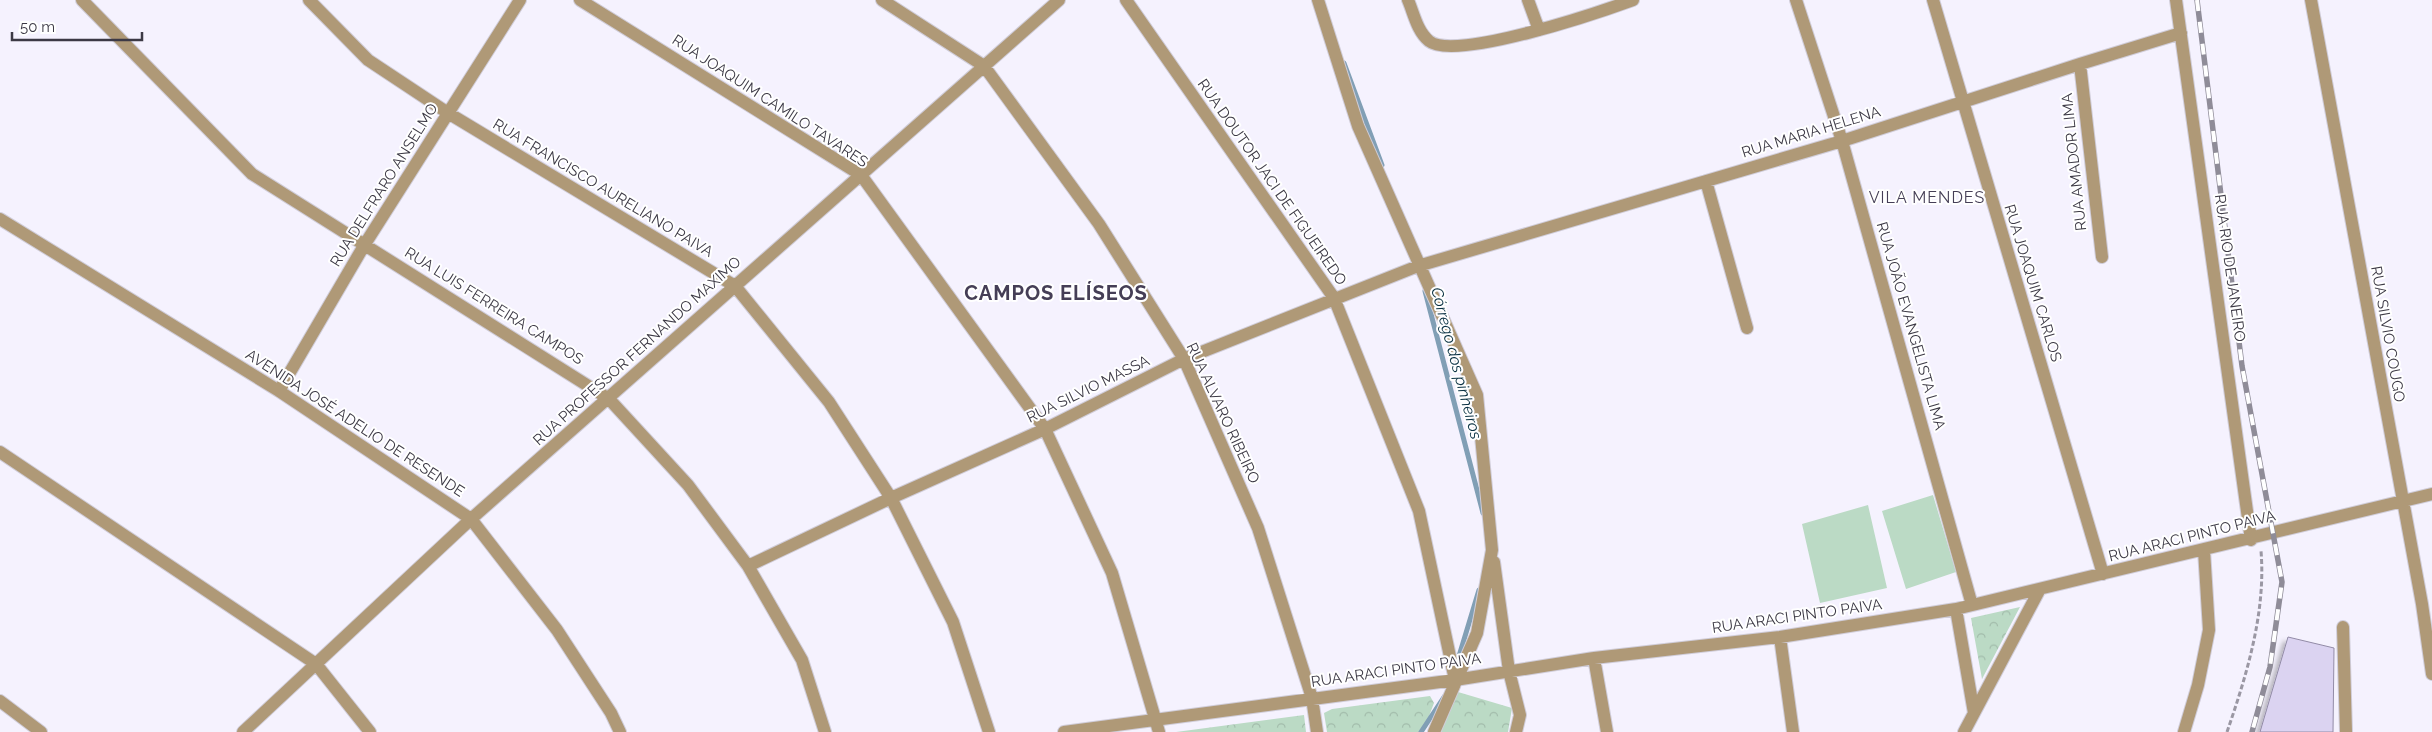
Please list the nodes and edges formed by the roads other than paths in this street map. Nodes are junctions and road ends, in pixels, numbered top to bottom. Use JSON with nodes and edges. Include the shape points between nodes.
{"nodes":[{"id":1,"x":82,"y":0,"type":"edge"},
{"id":2,"x":309,"y":0,"type":"edge"},
{"id":3,"x":520,"y":0,"type":"edge"},
{"id":4,"x":580,"y":0,"type":"edge"},
{"id":5,"x":882,"y":0,"type":"edge"},
{"id":6,"x":1059,"y":0,"type":"edge"},
{"id":7,"x":1126,"y":0,"type":"edge"},
{"id":8,"x":1318,"y":0,"type":"edge"},
{"id":9,"x":1408,"y":0,"type":"edge"},
{"id":10,"x":1528,"y":0,"type":"edge"},
{"id":11,"x":1632,"y":0,"type":"edge"},
{"id":12,"x":1796,"y":0,"type":"edge"},
{"id":13,"x":1933,"y":0,"type":"edge"},
{"id":14,"x":2176,"y":0,"type":"edge"},
{"id":15,"x":2311,"y":0,"type":"edge"},
{"id":16,"x":1539,"y":30,"type":"junction"},
{"id":17,"x":2181,"y":34,"type":"junction"},
{"id":18,"x":2080,"y":64,"type":"junction"},
{"id":19,"x":984,"y":66,"type":"junction"},
{"id":20,"x":1962,"y":102,"type":"junction"},
{"id":21,"x":448,"y":113,"type":"junction"},
{"id":22,"x":1842,"y":141,"type":"junction"},
{"id":23,"x":861,"y":175,"type":"junction"},
{"id":24,"x":1706,"y":181,"type":"junction"},
{"id":25,"x":0,"y":219,"type":"edge"},
{"id":26,"x":365,"y":244,"type":"junction"},
{"id":27,"x":1449,"y":255,"type":"joint"},
{"id":28,"x":2102,"y":257,"type":"dead end"},
{"id":29,"x":1418,"y":266,"type":"junction"},
{"id":30,"x":735,"y":286,"type":"junction"},
{"id":31,"x":1334,"y":298,"type":"junction"},
{"id":32,"x":1747,"y":328,"type":"dead end"},
{"id":33,"x":1184,"y":359,"type":"junction"},
{"id":34,"x":279,"y":391,"type":"junction"},
{"id":35,"x":609,"y":399,"type":"junction"},
{"id":36,"x":1045,"y":429,"type":"junction"},
{"id":37,"x":0,"y":452,"type":"edge"},
{"id":38,"x":2432,"y":494,"type":"edge"},
{"id":39,"x":891,"y":498,"type":"junction"},
{"id":40,"x":2402,"y":502,"type":"junction"},
{"id":41,"x":471,"y":519,"type":"junction"},
{"id":42,"x":2251,"y":540,"type":"junction"},
{"id":43,"x":1492,"y":550,"type":"junction"},
{"id":44,"x":2204,"y":550,"type":"junction"},
{"id":45,"x":748,"y":566,"type":"junction"},
{"id":46,"x":2103,"y":574,"type":"junction"},
{"id":47,"x":2040,"y":589,"type":"junction"},
{"id":48,"x":1972,"y":605,"type":"junction"},
{"id":49,"x":1956,"y":609,"type":"junction"},
{"id":50,"x":2343,"y":627,"type":"dead end"},
{"id":51,"x":1780,"y":637,"type":"junction"},
{"id":52,"x":1594,"y":658,"type":"junction"},
{"id":53,"x":316,"y":664,"type":"junction"},
{"id":54,"x":1509,"y":671,"type":"junction"},
{"id":55,"x":2432,"y":674,"type":"edge"},
{"id":56,"x":1455,"y":680,"type":"junction"},
{"id":57,"x":1312,"y":698,"type":"junction"},
{"id":58,"x":0,"y":701,"type":"edge"},
{"id":59,"x":1974,"y":713,"type":"junction"},
{"id":60,"x":1157,"y":719,"type":"junction"},
{"id":61,"x":41,"y":732,"type":"edge"},
{"id":62,"x":243,"y":732,"type":"edge"},
{"id":63,"x":370,"y":732,"type":"edge"},
{"id":64,"x":620,"y":732,"type":"edge"},
{"id":65,"x":826,"y":732,"type":"edge"},
{"id":66,"x":989,"y":732,"type":"edge"},
{"id":67,"x":1064,"y":732,"type":"edge"},
{"id":68,"x":1159,"y":732,"type":"edge"},
{"id":69,"x":1318,"y":732,"type":"edge"},
{"id":70,"x":1434,"y":732,"type":"edge"},
{"id":71,"x":1516,"y":732,"type":"edge"},
{"id":72,"x":1608,"y":732,"type":"edge"},
{"id":73,"x":1792,"y":732,"type":"edge"},
{"id":74,"x":1964,"y":732,"type":"edge"},
{"id":75,"x":2184,"y":732,"type":"edge"},
{"id":76,"x":2346,"y":732,"type":"edge"}],
"edges":[{"from":1,"to":26,"type":"street","name":"RUA LUIS FERREIRA CAMPOS","via":[[252,174]]},
{"from":2,"to":21,"type":"street","name":"RUA FRANCISCO AURELIANO PAIVA","via":[[368,60]]},
{"from":3,"to":21,"type":"street","name":"RUA DELFRARO ANSELMO"},
{"from":4,"to":23,"type":"street","name":"RUA JOAQUIM CAMILO TAVARES"},
{"from":5,"to":19,"type":"street","name":"RUA ALVARO RIBEIRO"},
{"from":6,"to":19,"type":"street","name":"RUA PROFESSOR FERNANDO MAXIMO"},
{"from":7,"to":31,"type":"street","name":"RUA DOUTOR JACI DE FIGUEIREDO"},
{"from":8,"to":29,"type":"street","via":[[1358,126]]},
{"from":9,"to":16,"type":"street","via":[[1419,28],[1430,41],[1442,47],[1462,47]]},
{"from":10,"to":16,"type":"street"},
{"from":11,"to":16,"type":"street"},
{"from":12,"to":22,"type":"street","name":"RUA JOÃO EVANGELISTA LIMA"},
{"from":13,"to":20,"type":"street","name":"RUA JOAQUIM CARLOS"},
{"from":14,"to":17,"type":"street","name":"RUA RIO DE JANEIRO"},
{"from":15,"to":40,"type":"street","name":"RUA SILVIO COUGO"},
{"from":17,"to":18,"type":"street","name":"RUA MARIA HELENA"},
{"from":17,"to":42,"type":"street","name":"RUA RIO DE JANEIRO"},
{"from":18,"to":20,"type":"street","name":"RUA MARIA HELENA"},
{"from":18,"to":28,"type":"street","name":"RUA AMADOR LIMA"},
{"from":19,"to":23,"type":"street","name":"RUA PROFESSOR FERNANDO MAXIMO"},
{"from":19,"to":33,"type":"street","name":"RUA ALVARO RIBEIRO","via":[[1099,224]]},
{"from":20,"to":22,"type":"street","name":"RUA MARIA HELENA"},
{"from":20,"to":46,"type":"street","name":"RUA JOAQUIM CARLOS"},
{"from":21,"to":26,"type":"street","name":"RUA DELFRARO ANSELMO"},
{"from":21,"to":30,"type":"street","name":"RUA FRANCISCO AURELIANO PAIVA"},
{"from":22,"to":24,"type":"street","name":"RUA MARIA HELENA"},
{"from":22,"to":48,"type":"street","name":"RUA JOÃO EVANGELISTA LIMA"},
{"from":23,"to":30,"type":"street","name":"RUA PROFESSOR FERNANDO MAXIMO"},
{"from":23,"to":36,"type":"street","name":"RUA JOAQUIM CAMILO TAVARES"},
{"from":24,"to":27,"type":"street","name":"RUA MARIA HELENA"},
{"from":24,"to":32,"type":"street"},
{"from":25,"to":34,"type":"street","name":"AVENIDA JOSÉ ADELIO DE RESENDE"},
{"from":26,"to":34,"type":"street","name":"RUA DELFRARO ANSELMO"},
{"from":26,"to":35,"type":"street","name":"RUA LUIS FERREIRA CAMPOS"},
{"from":27,"to":29,"type":"street","name":"RUA SILVIO MASSA"},
{"from":29,"to":31,"type":"street","name":"RUA SILVIO MASSA"},
{"from":29,"to":43,"type":"street","via":[[1476,395]]},
{"from":30,"to":35,"type":"street","name":"RUA PROFESSOR FERNANDO MAXIMO"},
{"from":30,"to":39,"type":"street","name":"RUA FRANCISCO AURELIANO PAIVA","via":[[829,402]]},
{"from":31,"to":33,"type":"street","name":"RUA SILVIO MASSA"},
{"from":31,"to":56,"type":"street","name":"RUA DOUTOR JACI DE FIGUEIREDO","via":[[1419,511]]},
{"from":33,"to":36,"type":"street","name":"RUA SILVIO MASSA"},
{"from":33,"to":57,"type":"street","name":"RUA ALVARO RIBEIRO","via":[[1258,528]]},
{"from":34,"to":41,"type":"street","name":"AVENIDA JOSÉ ADELIO DE RESENDE"},
{"from":35,"to":41,"type":"street","name":"RUA PROFESSOR FERNANDO MAXIMO"},
{"from":35,"to":45,"type":"street","name":"RUA LUIS FERREIRA CAMPOS","via":[[688,485]]},
{"from":36,"to":39,"type":"street","name":"RUA SILVIO MASSA"},
{"from":36,"to":60,"type":"street","name":"RUA JOAQUIM CAMILO TAVARES","via":[[1112,573]]},
{"from":37,"to":53,"type":"street"},
{"from":38,"to":40,"type":"street","name":"RUA ARACI PINTO PAIVA"},
{"from":39,"to":45,"type":"street","name":"RUA SILVIO MASSA"},
{"from":39,"to":66,"type":"street","name":"RUA FRANCISCO AURELIANO PAIVA","via":[[953,622]]},
{"from":40,"to":42,"type":"street","name":"RUA ARACI PINTO PAIVA"},
{"from":40,"to":55,"type":"street","name":"RUA SILVIO COUGO"},
{"from":41,"to":53,"type":"street","name":"RUA PROFESSOR FERNANDO MAXIMO"},
{"from":41,"to":64,"type":"street","name":"AVENIDA JOSÉ ADELIO DE RESENDE","via":[[557,630],[611,712]]},
{"from":42,"to":44,"type":"street","name":"RUA ARACI PINTO PAIVA"},
{"from":43,"to":54,"type":"street"},
{"from":43,"to":56,"type":"street","via":[[1477,633]]},
{"from":44,"to":46,"type":"street","name":"RUA ARACI PINTO PAIVA"},
{"from":44,"to":75,"type":"street","via":[[2209,630]]},
{"from":45,"to":65,"type":"street","name":"RUA LUIS FERREIRA CAMPOS","via":[[802,660]]},
{"from":46,"to":47,"type":"street","name":"RUA ARACI PINTO PAIVA"},
{"from":47,"to":48,"type":"street","name":"RUA ARACI PINTO PAIVA"},
{"from":47,"to":59,"type":"street"},
{"from":48,"to":49,"type":"street","name":"RUA ARACI PINTO PAIVA"},
{"from":49,"to":51,"type":"street","name":"RUA ARACI PINTO PAIVA"},
{"from":49,"to":59,"type":"street"},
{"from":50,"to":76,"type":"street"},
{"from":51,"to":52,"type":"street","name":"RUA ARACI PINTO PAIVA"},
{"from":51,"to":73,"type":"street"},
{"from":52,"to":54,"type":"street","name":"RUA ARACI PINTO PAIVA"},
{"from":52,"to":72,"type":"street"},
{"from":53,"to":62,"type":"street","name":"RUA PROFESSOR FERNANDO MAXIMO"},
{"from":53,"to":63,"type":"street"},
{"from":54,"to":56,"type":"street","name":"RUA ARACI PINTO PAIVA"},
{"from":54,"to":71,"type":"street","via":[[1520,715]]},
{"from":56,"to":57,"type":"street","name":"RUA ARACI PINTO PAIVA"},
{"from":56,"to":70,"type":"street"},
{"from":57,"to":60,"type":"street","name":"RUA ARACI PINTO PAIVA"},
{"from":57,"to":69,"type":"street","name":"RUA ALVARO RIBEIRO"},
{"from":58,"to":61,"type":"street"},
{"from":59,"to":74,"type":"street"},
{"from":60,"to":67,"type":"street","name":"RUA ARACI PINTO PAIVA"},
{"from":60,"to":68,"type":"street","name":"RUA JOAQUIM CAMILO TAVARES"}]}
